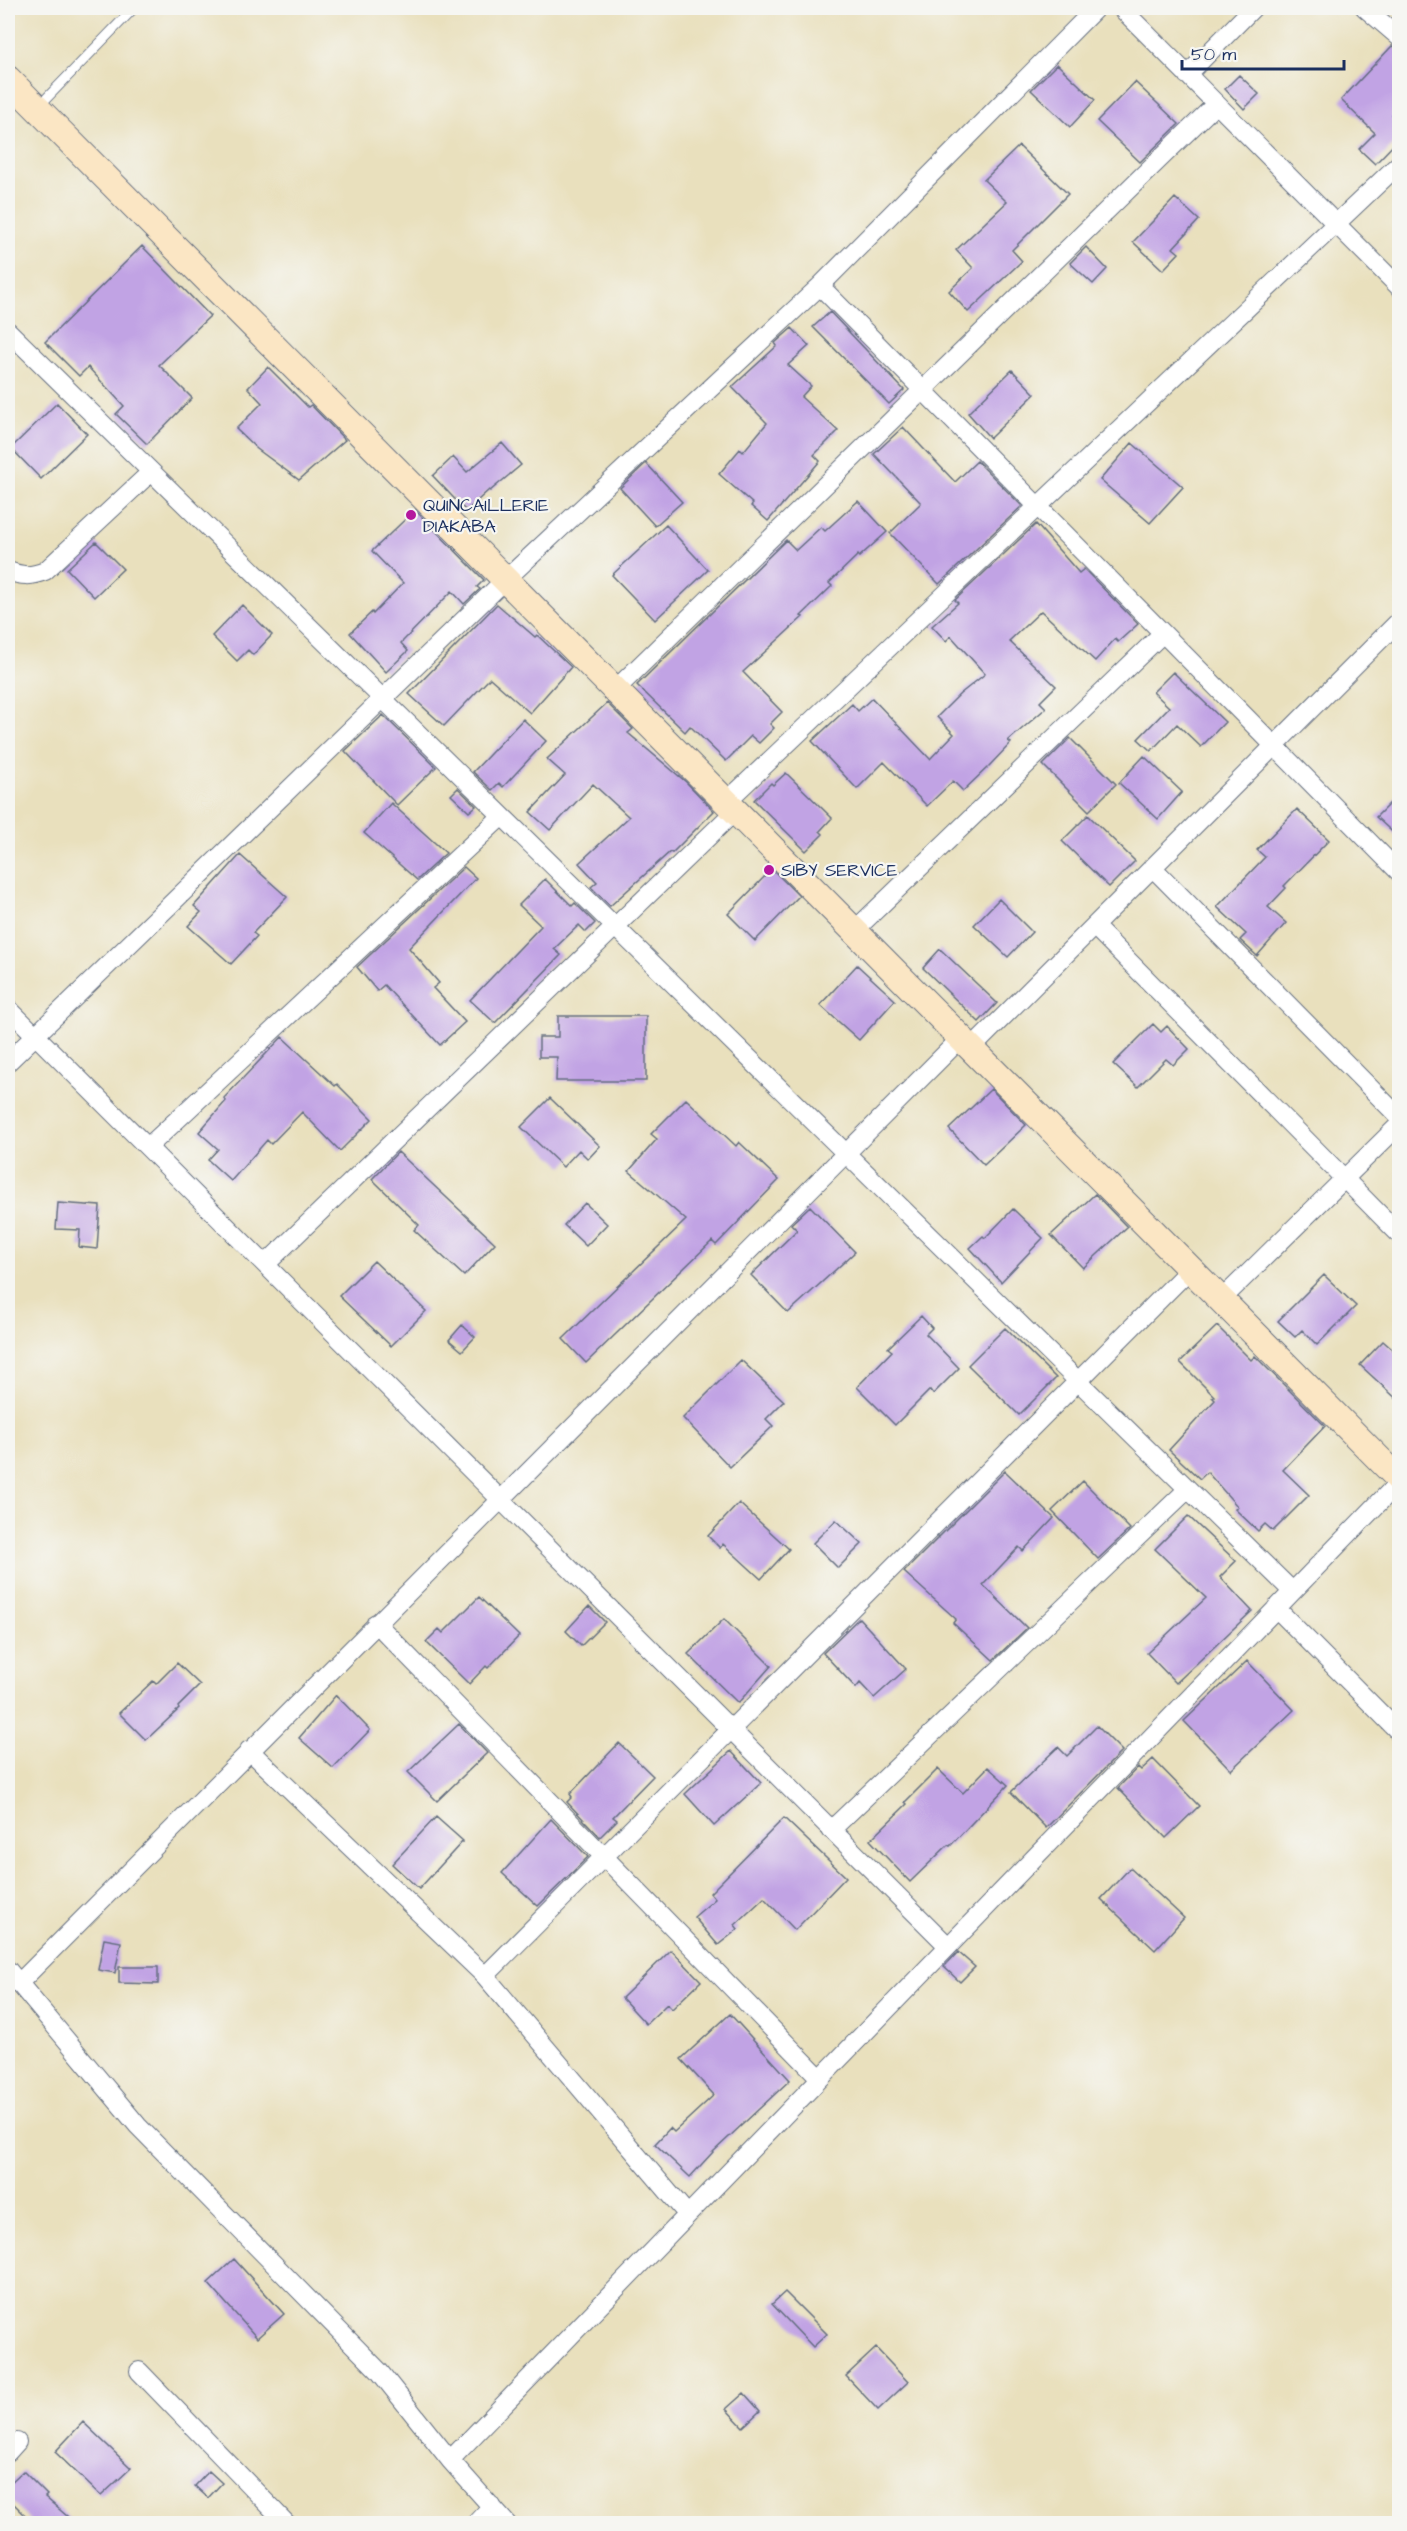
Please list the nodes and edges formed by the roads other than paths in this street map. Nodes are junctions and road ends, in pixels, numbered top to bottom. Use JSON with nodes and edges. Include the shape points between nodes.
{"nodes":[{"id":1,"x":134,"y":8,"type":"edge"},
{"id":2,"x":1096,"y":8,"type":"edge"},
{"id":3,"x":1120,"y":8,"type":"edge"},
{"id":4,"x":1253,"y":8,"type":"edge"},
{"id":5,"x":1365,"y":8,"type":"edge"},
{"id":6,"x":1400,"y":38,"type":"edge"},
{"id":7,"x":1187,"y":75,"type":"junction"},
{"id":8,"x":8,"y":79,"type":"edge"},
{"id":9,"x":1216,"y":104,"type":"junction"},
{"id":10,"x":37,"y":108,"type":"junction"},
{"id":11,"x":1400,"y":163,"type":"edge"},
{"id":12,"x":1336,"y":223,"type":"junction"},
{"id":13,"x":820,"y":286,"type":"junction"},
{"id":14,"x":1400,"y":288,"type":"edge"},
{"id":15,"x":8,"y":331,"type":"edge"},
{"id":16,"x":923,"y":390,"type":"junction"},
{"id":17,"x":151,"y":472,"type":"junction"},
{"id":18,"x":1037,"y":506,"type":"junction"},
{"id":19,"x":8,"y":571,"type":"edge"},
{"id":20,"x":505,"y":580,"type":"junction"},
{"id":21,"x":1400,"y":620,"type":"edge"},
{"id":22,"x":1163,"y":633,"type":"junction"},
{"id":23,"x":615,"y":690,"type":"junction"},
{"id":24,"x":382,"y":699,"type":"junction"},
{"id":25,"x":1274,"y":746,"type":"junction"},
{"id":26,"x":730,"y":806,"type":"junction"},
{"id":27,"x":502,"y":816,"type":"junction"},
{"id":28,"x":1152,"y":867,"type":"junction"},
{"id":29,"x":1400,"y":873,"type":"edge"},
{"id":30,"x":1094,"y":926,"type":"junction"},
{"id":31,"x":614,"y":927,"type":"junction"},
{"id":32,"x":854,"y":931,"type":"junction"},
{"id":33,"x":8,"y":1008,"type":"edge"},
{"id":34,"x":36,"y":1034,"type":"junction"},
{"id":35,"x":966,"y":1043,"type":"junction"},
{"id":36,"x":8,"y":1062,"type":"edge"},
{"id":37,"x":1400,"y":1118,"type":"edge"},
{"id":38,"x":1400,"y":1124,"type":"edge"},
{"id":39,"x":148,"y":1146,"type":"junction"},
{"id":40,"x":845,"y":1153,"type":"junction"},
{"id":41,"x":1344,"y":1179,"type":"junction"},
{"id":42,"x":1400,"y":1235,"type":"edge"},
{"id":43,"x":266,"y":1264,"type":"junction"},
{"id":44,"x":1190,"y":1269,"type":"junction"},
{"id":45,"x":1221,"y":1300,"type":"junction"},
{"id":46,"x":1078,"y":1382,"type":"junction"},
{"id":47,"x":1400,"y":1480,"type":"edge"},
{"id":48,"x":1188,"y":1489,"type":"junction"},
{"id":49,"x":500,"y":1499,"type":"junction"},
{"id":50,"x":1292,"y":1592,"type":"junction"},
{"id":51,"x":1276,"y":1608,"type":"junction"},
{"id":52,"x":376,"y":1623,"type":"junction"},
{"id":53,"x":731,"y":1729,"type":"junction"},
{"id":54,"x":1400,"y":1733,"type":"edge"},
{"id":55,"x":249,"y":1750,"type":"junction"},
{"id":56,"x":831,"y":1830,"type":"junction"},
{"id":57,"x":604,"y":1857,"type":"junction"},
{"id":58,"x":948,"y":1946,"type":"junction"},
{"id":59,"x":14,"y":1976,"type":"edge"},
{"id":60,"x":485,"y":1976,"type":"junction"},
{"id":61,"x":820,"y":2078,"type":"junction"},
{"id":62,"x":687,"y":2214,"type":"junction"},
{"id":63,"x":139,"y":2371,"type":"dead end"},
{"id":64,"x":450,"y":2460,"type":"junction"},
{"id":65,"x":492,"y":2506,"type":"junction"},
{"id":66,"x":287,"y":2523,"type":"edge"},
{"id":67,"x":475,"y":2523,"type":"edge"},
{"id":68,"x":507,"y":2523,"type":"edge"}],
"edges":[{"from":1,"to":10,"type":"lane"},
{"from":2,"to":13,"type":"street"},
{"from":3,"to":7,"type":"street"},
{"from":4,"to":7,"type":"street"},
{"from":5,"to":6,"type":"street"},
{"from":7,"to":9,"type":"street"},
{"from":8,"to":10,"type":"street"},
{"from":9,"to":12,"type":"street"},
{"from":9,"to":16,"type":"street"},
{"from":10,"to":20,"type":"street"},
{"from":11,"to":12,"type":"street"},
{"from":12,"to":14,"type":"street"},
{"from":12,"to":18,"type":"street"},
{"from":13,"to":16,"type":"street"},
{"from":13,"to":20,"type":"street"},
{"from":15,"to":17,"type":"street"},
{"from":16,"to":18,"type":"street"},
{"from":16,"to":23,"type":"street"},
{"from":17,"to":19,"type":"street","via":[[45,571],[33,576]]},
{"from":17,"to":24,"type":"street"},
{"from":18,"to":22,"type":"street"},
{"from":18,"to":26,"type":"street"},
{"from":20,"to":23,"type":"street"},
{"from":20,"to":24,"type":"street"},
{"from":21,"to":25,"type":"street"},
{"from":22,"to":25,"type":"street"},
{"from":22,"to":32,"type":"street"},
{"from":23,"to":26,"type":"street"},
{"from":24,"to":27,"type":"street"},
{"from":24,"to":34,"type":"street"},
{"from":25,"to":28,"type":"street"},
{"from":25,"to":29,"type":"street"},
{"from":26,"to":31,"type":"street"},
{"from":26,"to":32,"type":"street"},
{"from":27,"to":31,"type":"street"},
{"from":27,"to":39,"type":"street"},
{"from":28,"to":30,"type":"street"},
{"from":28,"to":37,"type":"street"},
{"from":30,"to":35,"type":"street"},
{"from":30,"to":41,"type":"street"},
{"from":31,"to":40,"type":"street"},
{"from":31,"to":43,"type":"street"},
{"from":32,"to":35,"type":"street"},
{"from":33,"to":34,"type":"street"},
{"from":34,"to":36,"type":"street"},
{"from":34,"to":39,"type":"street"},
{"from":35,"to":40,"type":"street"},
{"from":35,"to":44,"type":"street"},
{"from":38,"to":41,"type":"street"},
{"from":39,"to":43,"type":"street"},
{"from":40,"to":46,"type":"street"},
{"from":40,"to":49,"type":"street"},
{"from":41,"to":42,"type":"street"},
{"from":41,"to":45,"type":"street"},
{"from":43,"to":49,"type":"street"},
{"from":44,"to":45,"type":"street"},
{"from":44,"to":46,"type":"street"},
{"from":45,"to":47,"type":"street"},
{"from":46,"to":48,"type":"street"},
{"from":46,"to":53,"type":"street"},
{"from":47,"to":50,"type":"street"},
{"from":48,"to":50,"type":"street"},
{"from":48,"to":56,"type":"street"},
{"from":49,"to":52,"type":"street"},
{"from":49,"to":53,"type":"street"},
{"from":50,"to":51,"type":"street"},
{"from":51,"to":54,"type":"street"},
{"from":51,"to":58,"type":"street"},
{"from":52,"to":55,"type":"street"},
{"from":52,"to":57,"type":"street"},
{"from":53,"to":56,"type":"street"},
{"from":53,"to":57,"type":"street"},
{"from":55,"to":59,"type":"street"},
{"from":55,"to":60,"type":"street"},
{"from":56,"to":58,"type":"street"},
{"from":57,"to":60,"type":"street"},
{"from":57,"to":61,"type":"street"},
{"from":58,"to":61,"type":"street"},
{"from":59,"to":64,"type":"street","via":[[138,2126],[380,2371]]},
{"from":60,"to":62,"type":"street"},
{"from":61,"to":62,"type":"street"},
{"from":62,"to":64,"type":"street"},
{"from":63,"to":66,"type":"street"},
{"from":64,"to":65,"type":"street"},
{"from":65,"to":67,"type":"street"},
{"from":65,"to":68,"type":"street"}]}
